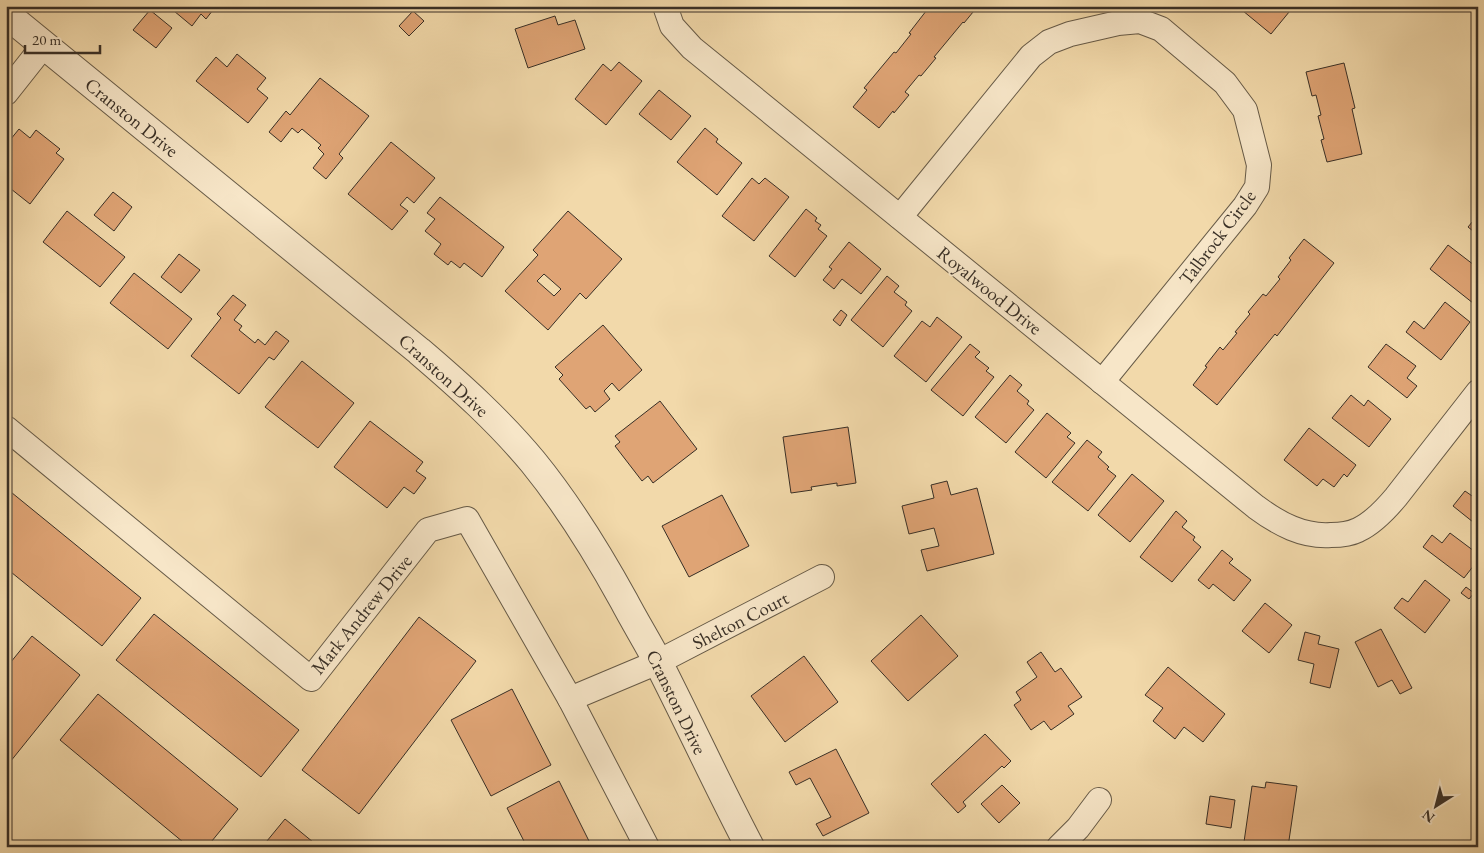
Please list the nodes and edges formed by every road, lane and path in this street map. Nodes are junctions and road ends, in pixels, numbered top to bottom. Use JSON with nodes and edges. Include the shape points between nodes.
{"nodes":[{"id":1,"x":665,"y":6,"type":"edge"},
{"id":2,"x":6,"y":14,"type":"edge"},
{"id":3,"x":44,"y":45,"type":"junction"},
{"id":4,"x":6,"y":93,"type":"edge"},
{"id":5,"x":900,"y":217,"type":"junction"},
{"id":6,"x":1102,"y":382,"type":"junction"},
{"id":7,"x":1478,"y":392,"type":"edge"},
{"id":8,"x":6,"y":428,"type":"edge"},
{"id":9,"x":822,"y":577,"type":"dead end"},
{"id":10,"x":658,"y":662,"type":"junction"},
{"id":11,"x":570,"y":699,"type":"junction"},
{"id":12,"x":1099,"y":800,"type":"dead end"},
{"id":13,"x":647,"y":847,"type":"edge"},
{"id":14,"x":750,"y":847,"type":"edge"},
{"id":15,"x":1059,"y":847,"type":"edge"}],
"edges":[{"from":1,"to":5,"type":"street","name":"Royalwood Drive","via":[[672,26],[692,48]]},
{"from":2,"to":3,"type":"street","name":"Cranston Drive"},
{"from":3,"to":4,"type":"street"},
{"from":3,"to":10,"type":"street","name":"Cranston Drive","via":[[419,351],[492,417],[533,462],[579,525]]},
{"from":5,"to":6,"type":"street","name":"Royalwood Drive"},
{"from":5,"to":6,"type":"street","name":"Talbrock Circle","via":[[1031,56],[1048,42],[1118,23],[1140,21],[1161,29],[1225,83],[1245,110],[1258,165],[1257,187]]},
{"from":6,"to":7,"type":"street","name":"Royalwood Drive","via":[[1274,520],[1318,536],[1358,531],[1385,510]]},
{"from":8,"to":11,"type":"street","name":"Mark Andrew Drive","via":[[311,679],[428,530],[467,519]]},
{"from":9,"to":10,"type":"street","name":"Shelton Court"},
{"from":10,"to":11,"type":"street"},
{"from":10,"to":14,"type":"street","name":"Cranston Drive"},
{"from":11,"to":13,"type":"street","name":"Mark Andrew Drive"},
{"from":12,"to":15,"type":"street"}]}
